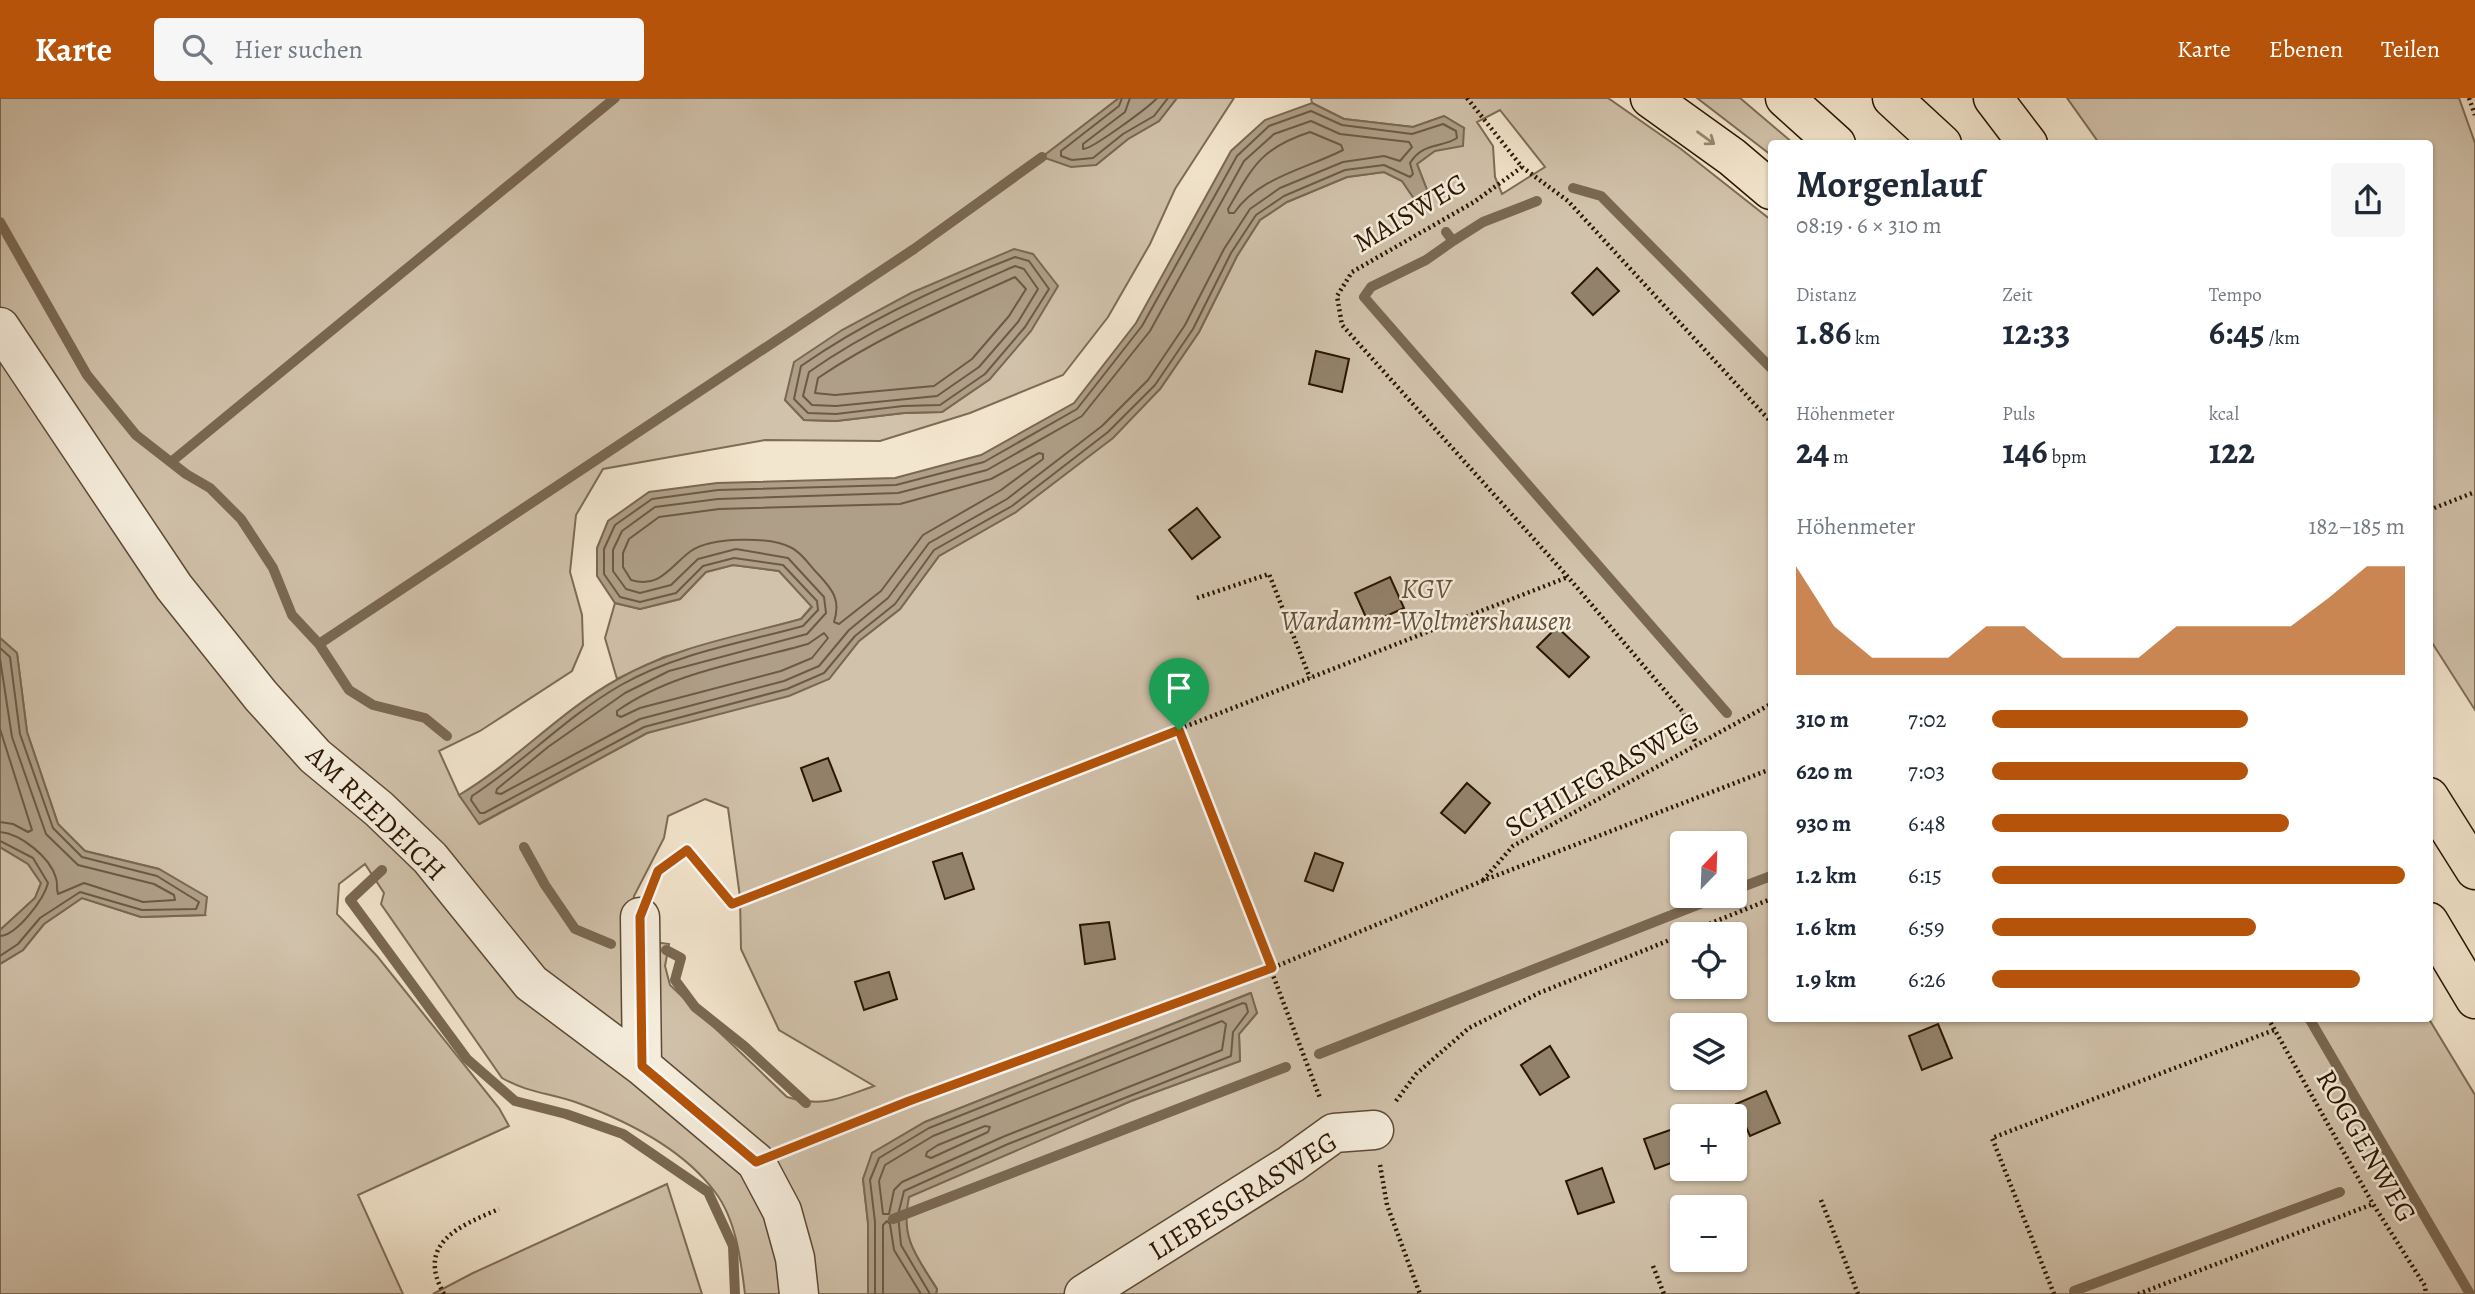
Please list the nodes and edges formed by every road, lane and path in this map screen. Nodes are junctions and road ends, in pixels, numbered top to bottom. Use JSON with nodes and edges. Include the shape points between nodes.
{"nodes":[{"id":1,"x":1467,"y":98,"type":"edge"},
{"id":2,"x":1650,"y":98,"type":"edge"},
{"id":3,"x":1785,"y":98,"type":"edge"},
{"id":4,"x":1892,"y":98,"type":"edge"},
{"id":5,"x":1993,"y":98,"type":"edge"},
{"id":6,"x":2469,"y":98,"type":"edge"},
{"id":7,"x":2475,"y":115,"type":"edge"},
{"id":8,"x":1832,"y":140,"type":"edge"},
{"id":9,"x":1938,"y":140,"type":"edge"},
{"id":10,"x":2025,"y":140,"type":"edge"},
{"id":11,"x":1522,"y":167,"type":"junction"},
{"id":12,"x":1768,"y":187,"type":"edge"},
{"id":13,"x":0,"y":327,"type":"edge"},
{"id":14,"x":1768,"y":419,"type":"edge"},
{"id":15,"x":2475,"y":492,"type":"edge"},
{"id":16,"x":2433,"y":508,"type":"edge"},
{"id":17,"x":1568,"y":577,"type":"junction"},
{"id":18,"x":1197,"y":598,"type":"dead end"},
{"id":19,"x":1310,"y":678,"type":"junction"},
{"id":20,"x":1768,"y":706,"type":"edge"},
{"id":21,"x":1179,"y":730,"type":"junction"},
{"id":22,"x":1696,"y":744,"type":"junction"},
{"id":23,"x":1768,"y":770,"type":"edge"},
{"id":24,"x":2433,"y":803,"type":"edge"},
{"id":25,"x":2475,"y":870,"type":"edge"},
{"id":26,"x":1482,"y":881,"type":"junction"},
{"id":27,"x":1768,"y":900,"type":"edge"},
{"id":28,"x":640,"y":917,"type":"joint"},
{"id":29,"x":1715,"y":922,"type":"edge"},
{"id":30,"x":2433,"y":929,"type":"edge"},
{"id":31,"x":1670,"y":940,"type":"edge"},
{"id":32,"x":1272,"y":968,"type":"junction"},
{"id":33,"x":2475,"y":999,"type":"edge"},
{"id":34,"x":2269,"y":1022,"type":"edge"},
{"id":35,"x":2274,"y":1030,"type":"junction"},
{"id":36,"x":642,"y":1066,"type":"junction"},
{"id":37,"x":1374,"y":1130,"type":"junction"},
{"id":38,"x":1334,"y":1133,"type":"junction"},
{"id":39,"x":756,"y":1162,"type":"junction"},
{"id":40,"x":1821,"y":1200,"type":"dead end"},
{"id":41,"x":2373,"y":1205,"type":"junction"},
{"id":42,"x":499,"y":1209,"type":"dead end"},
{"id":43,"x":1653,"y":1266,"type":"dead end"},
{"id":44,"x":444,"y":1294,"type":"edge"},
{"id":45,"x":799,"y":1294,"type":"edge"},
{"id":46,"x":1084,"y":1294,"type":"edge"},
{"id":47,"x":1420,"y":1294,"type":"edge"},
{"id":48,"x":1664,"y":1294,"type":"edge"},
{"id":49,"x":1858,"y":1294,"type":"edge"},
{"id":50,"x":2054,"y":1294,"type":"edge"},
{"id":51,"x":2138,"y":1294,"type":"edge"},
{"id":52,"x":2428,"y":1294,"type":"edge"}],
"edges":[{"from":1,"to":11,"type":"path"},
{"from":2,"to":12,"type":"highway","one_way":true},
{"from":3,"to":8,"type":"highway"},
{"from":4,"to":9,"type":"highway"},
{"from":5,"to":10,"type":"highway"},
{"from":6,"to":7,"type":"path"},
{"from":11,"to":14,"type":"path","via":[[1568,201]]},
{"from":11,"to":17,"type":"path","name":"MAISWEG","via":[[1474,201],[1352,272],[1337,296],[1342,326]]},
{"from":13,"to":36,"type":"street","name":"AM REEDEICH","via":[[174,587],[261,696],[316,756],[430,858],[531,983]]},
{"from":15,"to":16,"type":"path"},
{"from":17,"to":19,"type":"path"},
{"from":17,"to":22,"type":"path","name":"MAISWEG","via":[[1683,712]]},
{"from":18,"to":19,"type":"path","via":[[1269,574]]},
{"from":19,"to":21,"type":"path"},
{"from":20,"to":22,"type":"path","name":"SCHILFGRASWEG"},
{"from":21,"to":28,"type":"path","via":[[732,904],[687,850],[658,871]]},
{"from":21,"to":32,"type":"path"},
{"from":22,"to":26,"type":"path","name":"SCHILFGRASWEG","via":[[1513,846]]},
{"from":23,"to":26,"type":"path"},
{"from":24,"to":25,"type":"highway"},
{"from":26,"to":32,"type":"path","name":"SCHILFGRASWEG"},
{"from":27,"to":29,"type":"path","name":"LIEBESGRASWEG"},
{"from":28,"to":36,"type":"street"},
{"from":30,"to":33,"type":"highway"},
{"from":31,"to":37,"type":"path","name":"LIEBESGRASWEG","via":[[1539,993],[1469,1028],[1416,1074]]},
{"from":32,"to":38,"type":"path"},
{"from":32,"to":39,"type":"path","name":"SCHILFGRASWEG"},
{"from":34,"to":35,"type":"path","name":"ROGGENWEG"},
{"from":35,"to":41,"type":"path","name":"ROGGENWEG"},
{"from":35,"to":50,"type":"path","via":[[1992,1138]]},
{"from":36,"to":39,"type":"street","name":"AM REEDEICH"},
{"from":37,"to":38,"type":"street","name":"LIEBESGRASWEG"},
{"from":37,"to":47,"type":"path","via":[[1387,1205]]},
{"from":38,"to":46,"type":"street","name":"LIEBESGRASWEG"},
{"from":39,"to":45,"type":"street","name":"AM REEDEICH","via":[[782,1211]]},
{"from":40,"to":49,"type":"path"},
{"from":41,"to":51,"type":"path"},
{"from":41,"to":52,"type":"path","name":"ROGGENWEG"},
{"from":42,"to":44,"type":"path","via":[[455,1228],[437,1251],[435,1278]]},
{"from":43,"to":48,"type":"path"}]}
